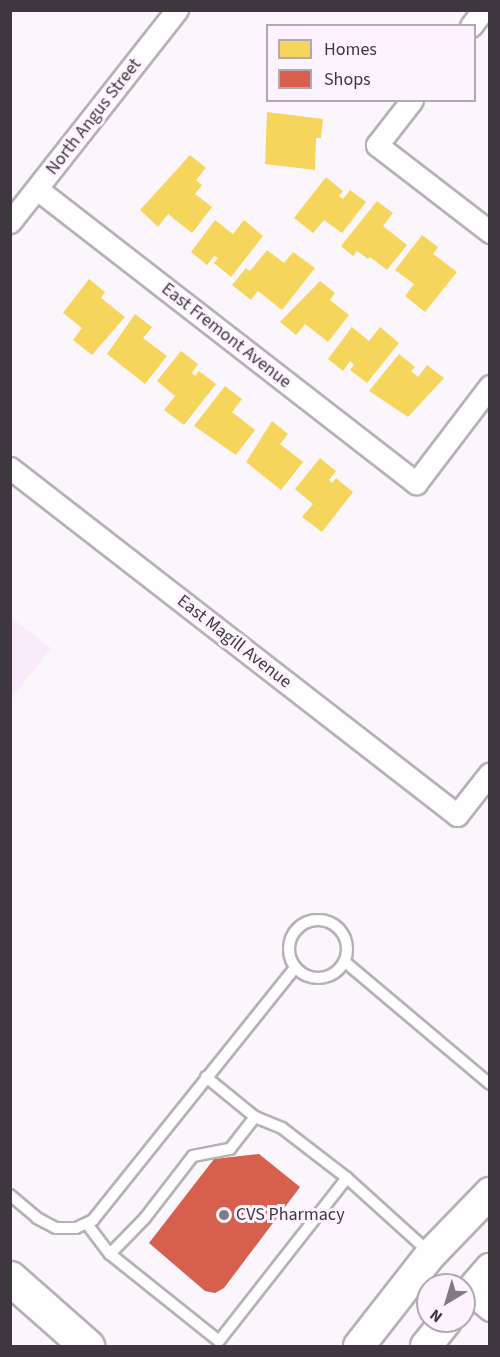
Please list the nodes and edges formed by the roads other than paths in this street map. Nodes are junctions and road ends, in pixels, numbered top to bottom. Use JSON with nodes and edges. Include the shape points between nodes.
{"nodes":[{"id":1,"x":177,"y":10,"type":"edge"},
{"id":2,"x":483,"y":10,"type":"edge"},
{"id":3,"x":472,"y":24,"type":"edge"},
{"id":4,"x":410,"y":102,"type":"edge"},
{"id":5,"x":37,"y":189,"type":"junction"},
{"id":6,"x":10,"y":222,"type":"edge"},
{"id":7,"x":489,"y":232,"type":"edge"},
{"id":8,"x":489,"y":386,"type":"edge"},
{"id":9,"x":10,"y":468,"type":"edge"},
{"id":10,"x":489,"y":773,"type":"edge"},
{"id":11,"x":345,"y":962,"type":"junction"},
{"id":12,"x":296,"y":968,"type":"junction"},
{"id":13,"x":206,"y":1077,"type":"junction"},
{"id":14,"x":489,"y":1084,"type":"edge"},
{"id":15,"x":255,"y":1116,"type":"junction"},
{"id":16,"x":347,"y":1178,"type":"junction"},
{"id":17,"x":489,"y":1193,"type":"edge"},
{"id":18,"x":10,"y":1195,"type":"edge"},
{"id":19,"x":87,"y":1224,"type":"junction"},
{"id":20,"x":110,"y":1254,"type":"junction"},
{"id":21,"x":431,"y":1254,"type":"junction"},
{"id":22,"x":489,"y":1269,"type":"edge"},
{"id":23,"x":10,"y":1278,"type":"edge"},
{"id":24,"x":476,"y":1297,"type":"edge"},
{"id":25,"x":437,"y":1333,"type":"edge"},
{"id":26,"x":87,"y":1347,"type":"edge"},
{"id":27,"x":359,"y":1347,"type":"edge"},
{"id":28,"x":426,"y":1347,"type":"edge"}],
"edges":[{"from":1,"to":5,"type":"street","name":"North Angus Street"},
{"from":2,"to":3,"type":"street"},
{"from":4,"to":7,"type":"street","via":[[377,145]]},
{"from":5,"to":6,"type":"street","name":"North Angus Street"},
{"from":5,"to":8,"type":"street","name":"East Fremont Avenue","via":[[416,483]]},
{"from":9,"to":10,"type":"street","name":"East Magill Avenue","via":[[457,815]]},
{"from":11,"to":12,"type":"lane","via":[[332,976],[322,978],[312,978]]},
{"from":11,"to":12,"type":"lane","via":[[345,936],[333,924],[315,920],[293,934],[289,951]]},
{"from":11,"to":14,"type":"lane"},
{"from":12,"to":13,"type":"lane"},
{"from":13,"to":15,"type":"lane"},
{"from":13,"to":19,"type":"lane","via":[[100,1214]]},
{"from":15,"to":16,"type":"lane","via":[[282,1128]]},
{"from":15,"to":20,"type":"lane","via":[[230,1149],[193,1156],[145,1218]]},
{"from":16,"to":20,"type":"lane","via":[[219,1341]]},
{"from":16,"to":21,"type":"lane"},
{"from":17,"to":21,"type":"main road"},
{"from":18,"to":19,"type":"lane","via":[[47,1225],[65,1230]]},
{"from":19,"to":20,"type":"lane"},
{"from":21,"to":27,"type":"main road"},
{"from":22,"to":24,"type":"main road"},
{"from":23,"to":26,"type":"main road"},
{"from":25,"to":28,"type":"main road"}]}
